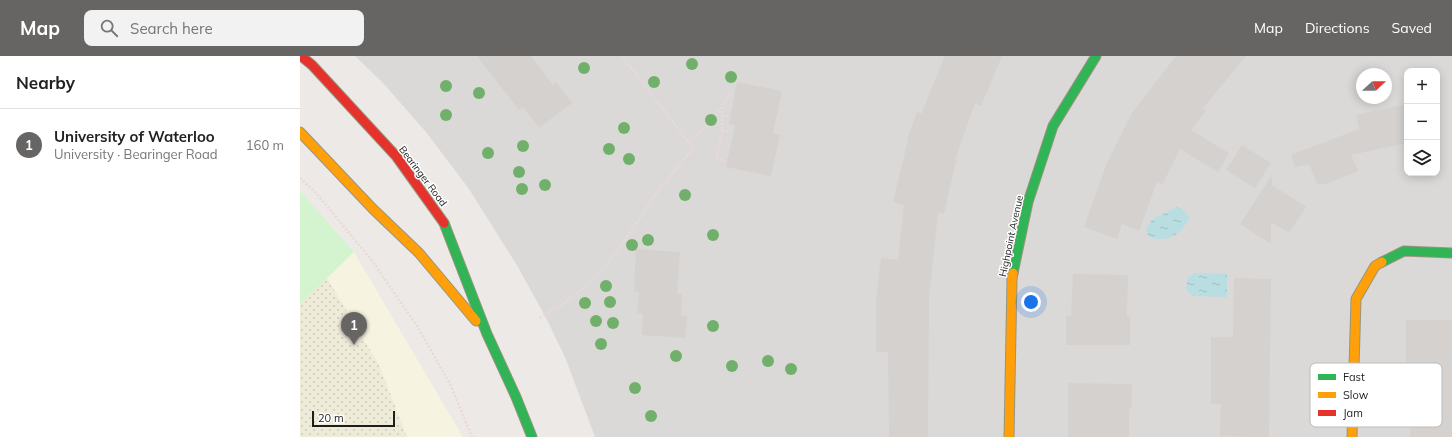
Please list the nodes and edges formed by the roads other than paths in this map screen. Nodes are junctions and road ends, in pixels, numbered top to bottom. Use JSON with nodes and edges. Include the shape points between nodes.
{"nodes":[{"id":1,"x":302,"y":56,"type":"edge"},
{"id":2,"x":1096,"y":56,"type":"edge"},
{"id":3,"x":300,"y":132,"type":"edge"},
{"id":4,"x":1452,"y":253,"type":"edge"},
{"id":5,"x":487,"y":334,"type":"junction"},
{"id":6,"x":1354,"y":363,"type":"edge"},
{"id":7,"x":1352,"y":427,"type":"edge"},
{"id":8,"x":532,"y":437,"type":"edge"},
{"id":9,"x":1009,"y":437,"type":"edge"},
{"id":10,"x":1352,"y":437,"type":"edge"}],
"edges":[{"from":1,"to":5,"type":"street","name":"Bearinger Road","via":[[396,156],[444,222]]},
{"from":2,"to":9,"type":"street","name":"Highpoint Avenue","via":[[1053,126],[1028,202],[1012,279]]},
{"from":3,"to":5,"type":"street","name":"Bearinger Road","via":[[419,253]]},
{"from":4,"to":6,"type":"street","via":[[1404,251],[1375,266],[1356,299]]},
{"from":5,"to":8,"type":"street","name":"Bearinger Road"},
{"from":7,"to":10,"type":"street"}]}
